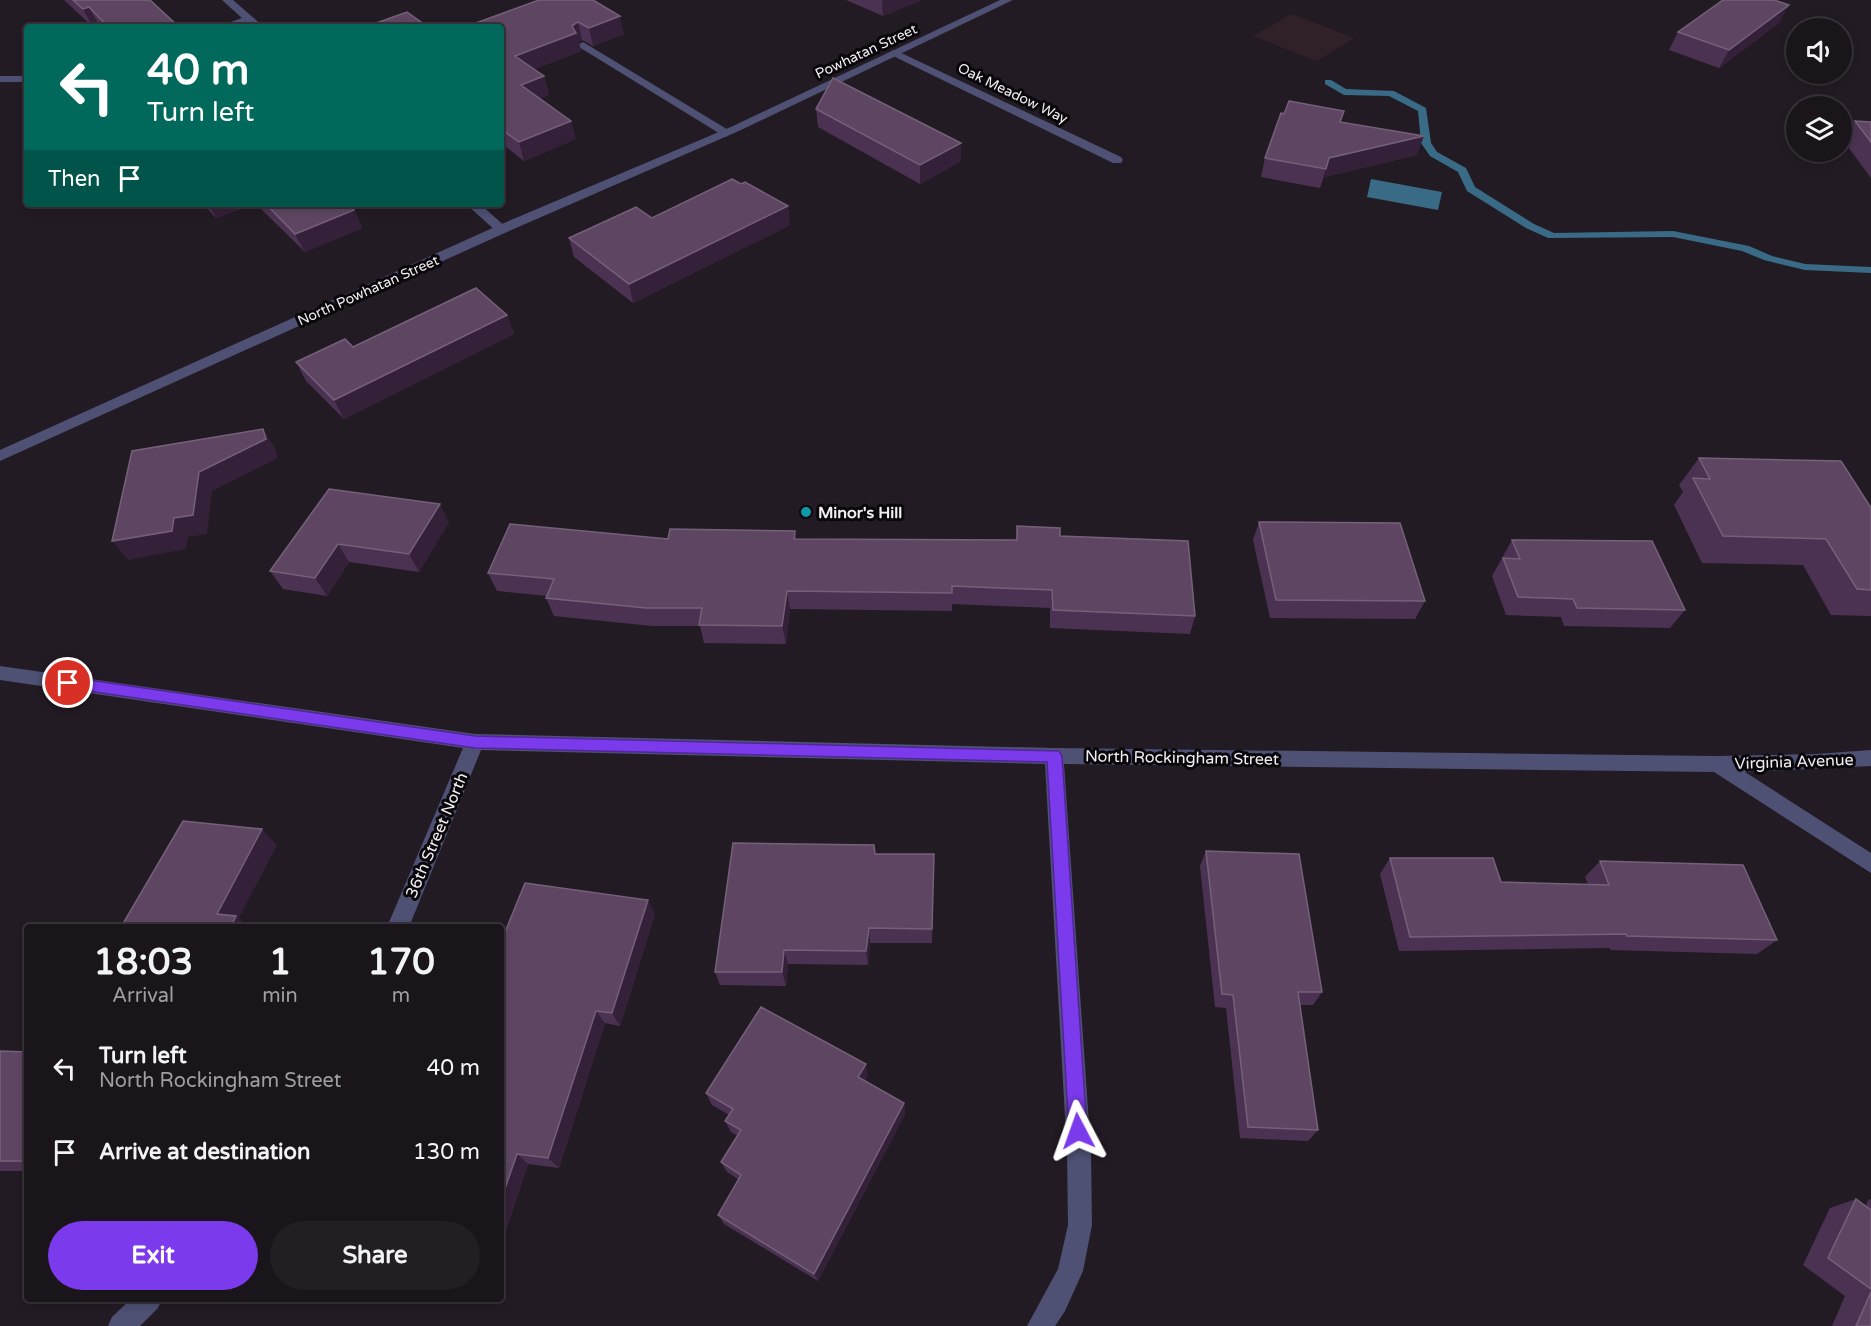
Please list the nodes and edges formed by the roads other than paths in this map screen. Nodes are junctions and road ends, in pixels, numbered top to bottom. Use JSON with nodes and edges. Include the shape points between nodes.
{"nodes":[{"id":1,"x":227,"y":0,"type":"edge"},
{"id":2,"x":1008,"y":0,"type":"edge"},
{"id":3,"x":249,"y":19,"type":"junction"},
{"id":4,"x":232,"y":24,"type":"edge"},
{"id":5,"x":255,"y":24,"type":"edge"},
{"id":6,"x":584,"y":45,"type":"edge"},
{"id":7,"x":895,"y":54,"type":"junction"},
{"id":8,"x":0,"y":79,"type":"edge"},
{"id":9,"x":24,"y":79,"type":"edge"},
{"id":10,"x":732,"y":130,"type":"junction"},
{"id":11,"x":1117,"y":160,"type":"dead end"},
{"id":12,"x":476,"y":207,"type":"edge"},
{"id":13,"x":502,"y":229,"type":"junction"},
{"id":14,"x":0,"y":456,"type":"edge"},
{"id":15,"x":0,"y":673,"type":"edge"},
{"id":16,"x":475,"y":742,"type":"junction"},
{"id":17,"x":1054,"y":756,"type":"junction"},
{"id":18,"x":1871,"y":758,"type":"edge"},
{"id":19,"x":1717,"y":764,"type":"junction"},
{"id":20,"x":1871,"y":864,"type":"edge"},
{"id":21,"x":399,"y":924,"type":"edge"},
{"id":22,"x":146,"y":1302,"type":"edge"},
{"id":23,"x":120,"y":1326,"type":"edge"},
{"id":24,"x":1040,"y":1326,"type":"edge"}],
"edges":[{"from":1,"to":3,"type":"street"},
{"from":2,"to":7,"type":"street","name":"Powhatan Street"},
{"from":3,"to":4,"type":"street"},
{"from":3,"to":5,"type":"street"},
{"from":6,"to":10,"type":"street"},
{"from":7,"to":10,"type":"street","name":"Powhatan Street"},
{"from":7,"to":11,"type":"street","name":"Oak Meadow Way"},
{"from":8,"to":9,"type":"street"},
{"from":10,"to":13,"type":"street","name":"North Powhatan Street"},
{"from":12,"to":13,"type":"street"},
{"from":13,"to":14,"type":"street","name":"North Powhatan Street"},
{"from":15,"to":16,"type":"street","name":"North Rockingham Street"},
{"from":16,"to":17,"type":"street","name":"North Rockingham Street"},
{"from":16,"to":21,"type":"street","name":"36th Street North"},
{"from":17,"to":19,"type":"street","name":"North Rockingham Street"},
{"from":17,"to":24,"type":"street","via":[[1079,1152],[1080,1225],[1070,1271]]},
{"from":18,"to":19,"type":"street","name":"Virginia Avenue"},
{"from":19,"to":20,"type":"street"},
{"from":22,"to":23,"type":"street"}]}
